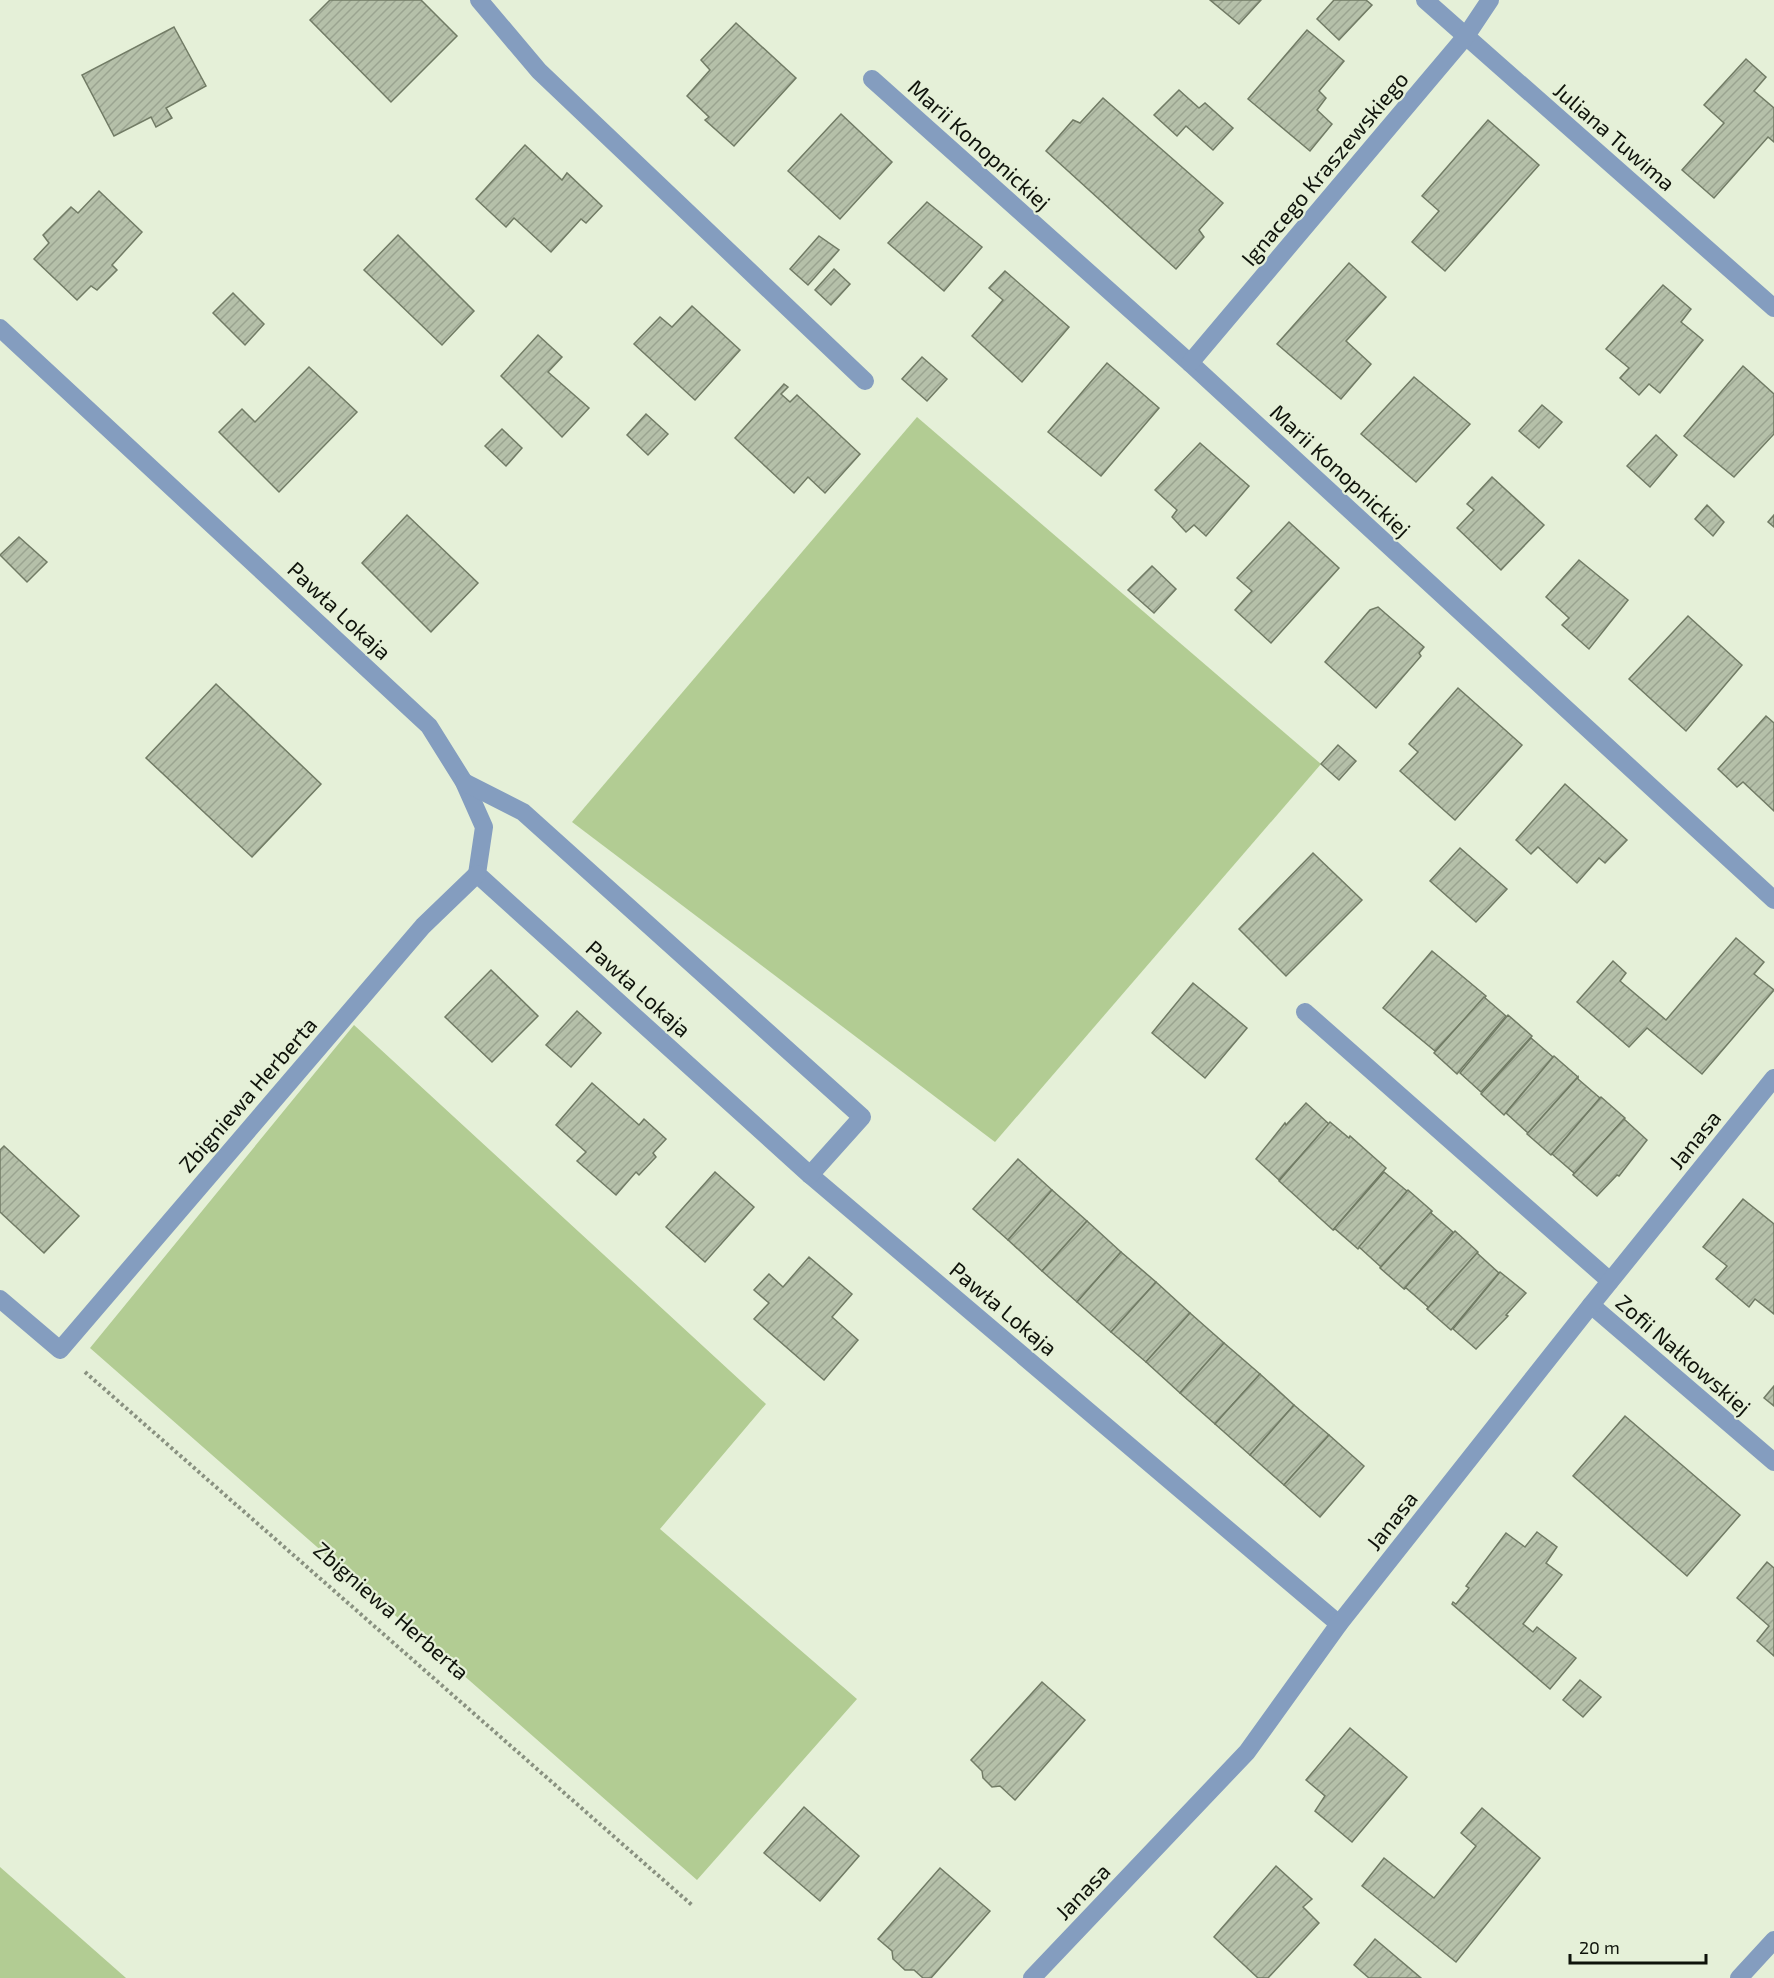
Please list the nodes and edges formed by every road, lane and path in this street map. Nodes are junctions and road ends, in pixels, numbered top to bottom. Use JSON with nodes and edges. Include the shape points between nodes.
{"nodes":[{"id":1,"x":479,"y":0,"type":"edge"},
{"id":2,"x":1425,"y":0,"type":"edge"},
{"id":3,"x":1490,"y":0,"type":"edge"},
{"id":4,"x":1466,"y":36,"type":"junction"},
{"id":5,"x":872,"y":79,"type":"dead end"},
{"id":6,"x":1774,"y":308,"type":"edge"},
{"id":7,"x":0,"y":327,"type":"edge"},
{"id":8,"x":1190,"y":363,"type":"junction"},
{"id":9,"x":865,"y":381,"type":"dead end"},
{"id":10,"x":464,"y":783,"type":"junction"},
{"id":11,"x":477,"y":874,"type":"junction"},
{"id":12,"x":1774,"y":900,"type":"edge"},
{"id":13,"x":1305,"y":1012,"type":"dead end"},
{"id":14,"x":1774,"y":1078,"type":"edge"},
{"id":15,"x":810,"y":1175,"type":"junction"},
{"id":16,"x":1610,"y":1281,"type":"junction"},
{"id":17,"x":0,"y":1299,"type":"edge"},
{"id":18,"x":1591,"y":1305,"type":"junction"},
{"id":19,"x":60,"y":1350,"type":"junction"},
{"id":20,"x":1774,"y":1462,"type":"edge"},
{"id":21,"x":1340,"y":1624,"type":"junction"},
{"id":22,"x":693,"y":1906,"type":"dead end"},
{"id":23,"x":1774,"y":1940,"type":"edge"},
{"id":24,"x":1032,"y":1978,"type":"edge"},
{"id":25,"x":1739,"y":1978,"type":"edge"}],
"edges":[{"from":1,"to":9,"type":"street","via":[[538,71]]},
{"from":2,"to":4,"type":"street","name":"Juliana Tuwima"},
{"from":3,"to":4,"type":"street","name":"Ignacego Kraszewskiego"},
{"from":4,"to":6,"type":"street","name":"Juliana Tuwima"},
{"from":4,"to":8,"type":"street","name":"Ignacego Kraszewskiego"},
{"from":5,"to":8,"type":"street","name":"Marii Konopnickiej"},
{"from":7,"to":10,"type":"street","name":"Pawła Lokaja","via":[[429,726]]},
{"from":8,"to":12,"type":"street","name":"Marii Konopnickiej"},
{"from":10,"to":11,"type":"street","name":"Pawła Lokaja","via":[[484,828]]},
{"from":10,"to":15,"type":"street","via":[[523,812],[862,1117]]},
{"from":11,"to":15,"type":"street","name":"Pawła Lokaja"},
{"from":11,"to":19,"type":"street","name":"Zbigniewa Herberta","via":[[423,926]]},
{"from":13,"to":16,"type":"street"},
{"from":14,"to":16,"type":"street","name":"Janasa"},
{"from":15,"to":21,"type":"street","name":"Pawła Lokaja"},
{"from":16,"to":18,"type":"street","name":"Janasa"},
{"from":17,"to":19,"type":"street"},
{"from":18,"to":20,"type":"street","name":"Zofii Nałkowskiej"},
{"from":18,"to":21,"type":"street","name":"Janasa"},
{"from":19,"to":22,"type":"path","name":"Zbigniewa Herberta"},
{"from":21,"to":24,"type":"street","name":"Janasa","via":[[1247,1752]]},
{"from":23,"to":25,"type":"street"}]}
